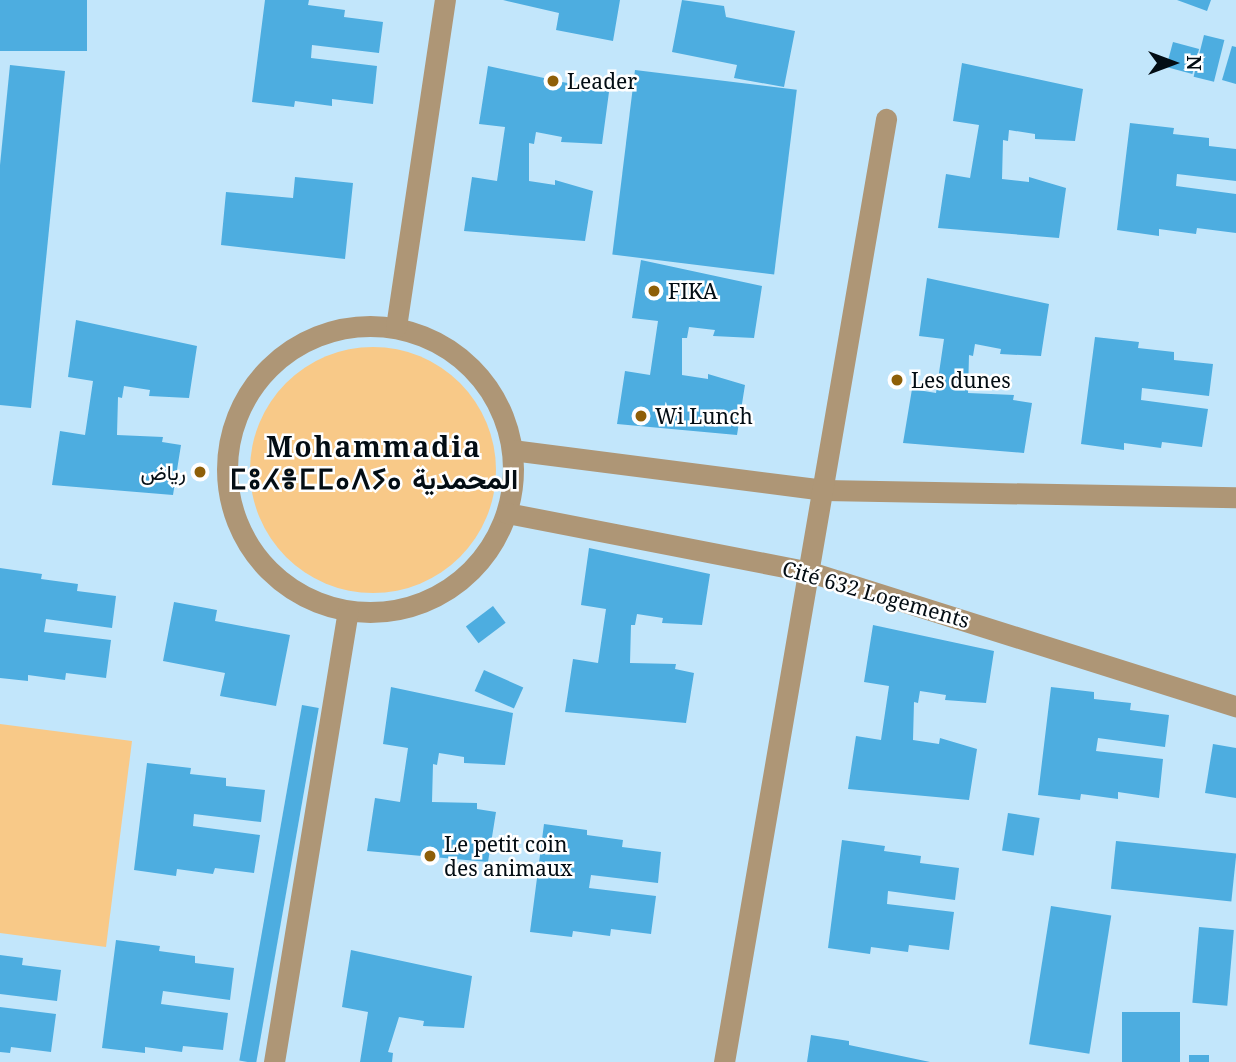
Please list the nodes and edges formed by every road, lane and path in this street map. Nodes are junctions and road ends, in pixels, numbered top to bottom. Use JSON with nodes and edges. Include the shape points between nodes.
{"nodes":[{"id":1,"x":445,"y":0,"type":"edge"},
{"id":2,"x":886,"y":119,"type":"dead end"},
{"id":3,"x":396,"y":327,"type":"junction"},
{"id":4,"x":512,"y":450,"type":"junction"},
{"id":5,"x":824,"y":490,"type":"junction"},
{"id":6,"x":1236,"y":497,"type":"edge"},
{"id":7,"x":507,"y":513,"type":"junction"},
{"id":8,"x":810,"y":572,"type":"junction"},
{"id":9,"x":348,"y":612,"type":"junction"},
{"id":10,"x":1236,"y":706,"type":"edge"},
{"id":11,"x":274,"y":1062,"type":"edge"},
{"id":12,"x":724,"y":1062,"type":"edge"}],
"edges":[{"from":1,"to":3,"type":"street"},
{"from":2,"to":5,"type":"street"},
{"from":3,"to":4,"type":"street","via":[[435,340],[468,363],[494,395]]},
{"from":3,"to":9,"type":"street","via":[[350,326],[306,339],[269,365],[242,402],[228,445],[228,491],[242,534],[268,572],[305,598]]},
{"from":4,"to":5,"type":"street"},
{"from":4,"to":7,"type":"street","via":[[514,475]]},
{"from":5,"to":6,"type":"street"},
{"from":5,"to":8,"type":"street"},
{"from":7,"to":8,"type":"street","name":"Cité 632 Logements"},
{"from":7,"to":9,"type":"street","via":[[490,550],[451,588],[428,602],[389,613]]},
{"from":8,"to":10,"type":"street","name":"Cité 632 Logements"},
{"from":8,"to":12,"type":"street"},
{"from":9,"to":11,"type":"street"}]}
